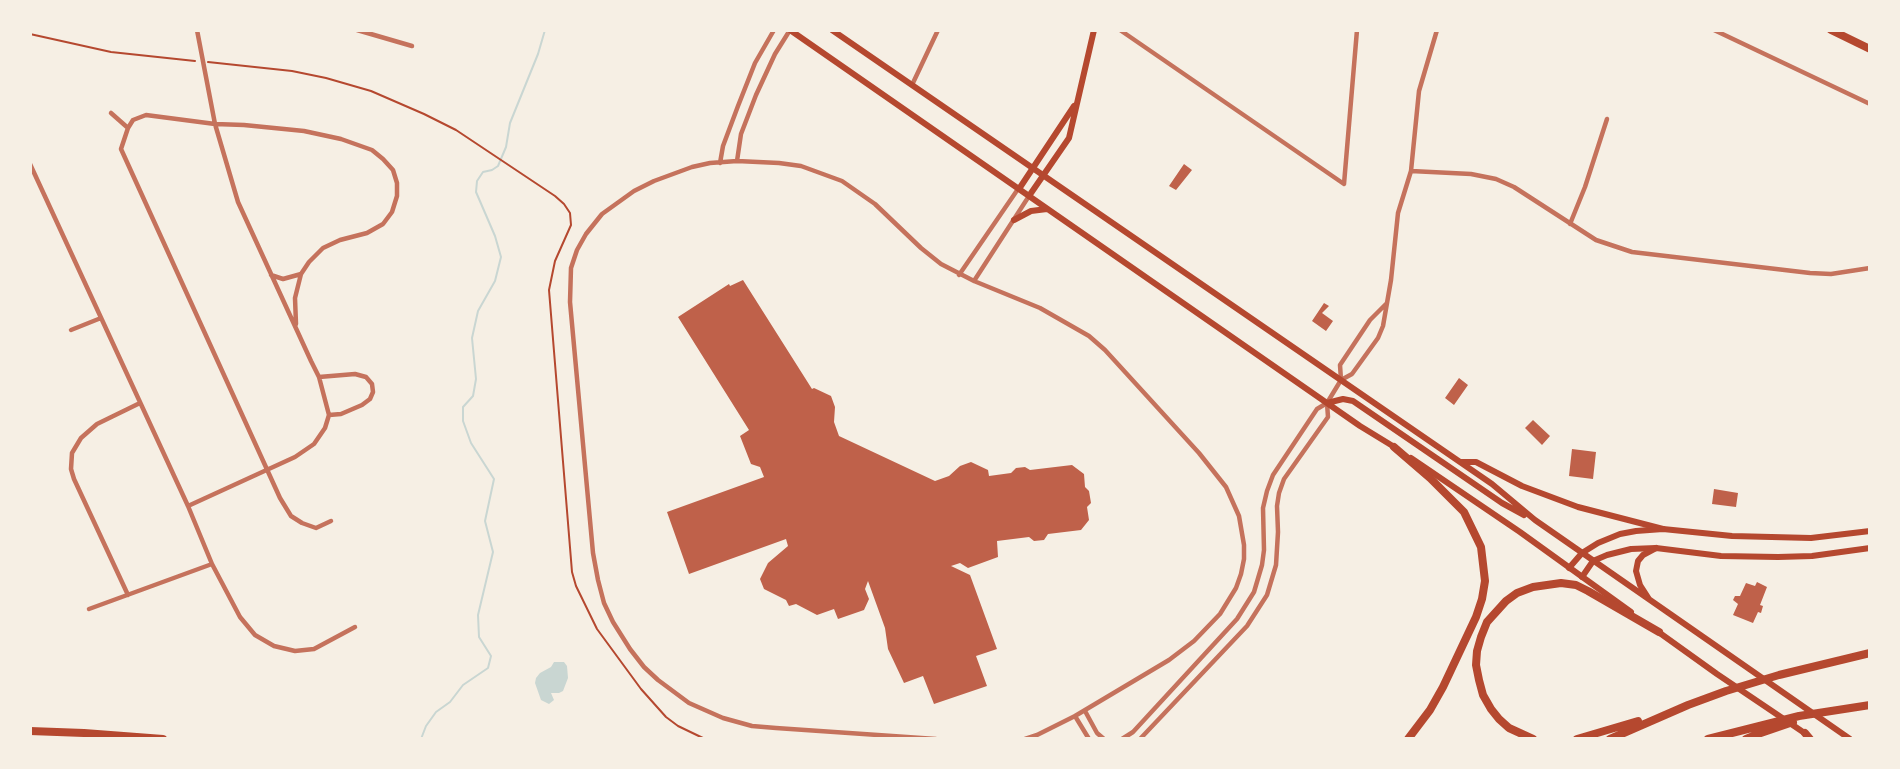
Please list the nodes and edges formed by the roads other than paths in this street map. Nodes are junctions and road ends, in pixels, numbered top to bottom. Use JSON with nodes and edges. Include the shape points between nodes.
{"nodes":[{"id":1,"x":197,"y":30,"type":"edge"},
{"id":2,"x":356,"y":30,"type":"edge"},
{"id":3,"x":774,"y":30,"type":"edge"},
{"id":4,"x":790,"y":30,"type":"edge"},
{"id":5,"x":832,"y":30,"type":"edge"},
{"id":6,"x":938,"y":30,"type":"edge"},
{"id":7,"x":1094,"y":30,"type":"edge"},
{"id":8,"x":1120,"y":30,"type":"edge"},
{"id":9,"x":1348,"y":30,"type":"edge"},
{"id":10,"x":1357,"y":30,"type":"edge"},
{"id":11,"x":1437,"y":30,"type":"edge"},
{"id":12,"x":1714,"y":30,"type":"edge"},
{"id":13,"x":1831,"y":30,"type":"edge"},
{"id":14,"x":412,"y":46,"type":"dead end"},
{"id":15,"x":1870,"y":50,"type":"edge"},
{"id":16,"x":912,"y":85,"type":"junction"},
{"id":17,"x":1077,"y":102,"type":"junction"},
{"id":18,"x":1870,"y":104,"type":"edge"},
{"id":19,"x":111,"y":113,"type":"dead end"},
{"id":20,"x":1607,"y":119,"type":"dead end"},
{"id":21,"x":215,"y":124,"type":"junction"},
{"id":22,"x":128,"y":128,"type":"junction"},
{"id":23,"x":737,"y":161,"type":"junction"},
{"id":24,"x":720,"y":163,"type":"junction"},
{"id":25,"x":30,"y":164,"type":"edge"},
{"id":26,"x":1033,"y":168,"type":"junction"},
{"id":27,"x":1411,"y":171,"type":"junction"},
{"id":28,"x":1044,"y":176,"type":"junction"},
{"id":29,"x":1019,"y":188,"type":"junction"},
{"id":30,"x":1029,"y":196,"type":"junction"},
{"id":31,"x":1048,"y":208,"type":"junction"},
{"id":32,"x":1014,"y":220,"type":"junction"},
{"id":33,"x":1570,"y":224,"type":"junction"},
{"id":34,"x":1870,"y":268,"type":"edge"},
{"id":35,"x":301,"y":274,"type":"junction"},
{"id":36,"x":271,"y":275,"type":"junction"},
{"id":37,"x":959,"y":275,"type":"junction"},
{"id":38,"x":974,"y":281,"type":"junction"},
{"id":39,"x":1386,"y":304,"type":"junction"},
{"id":40,"x":101,"y":318,"type":"junction"},
{"id":41,"x":296,"y":328,"type":"junction"},
{"id":42,"x":71,"y":330,"type":"dead end"},
{"id":43,"x":319,"y":377,"type":"junction"},
{"id":44,"x":1341,"y":380,"type":"junction"},
{"id":45,"x":140,"y":403,"type":"junction"},
{"id":46,"x":1327,"y":403,"type":"junction"},
{"id":47,"x":329,"y":415,"type":"junction"},
{"id":48,"x":1394,"y":447,"type":"junction"},
{"id":49,"x":1460,"y":462,"type":"junction"},
{"id":50,"x":267,"y":470,"type":"junction"},
{"id":51,"x":188,"y":506,"type":"junction"},
{"id":52,"x":1535,"y":520,"type":"junction"},
{"id":53,"x":331,"y":521,"type":"dead end"},
{"id":54,"x":1664,"y":529,"type":"junction"},
{"id":55,"x":1870,"y":531,"type":"edge"},
{"id":56,"x":1656,"y":548,"type":"junction"},
{"id":57,"x":1870,"y":548,"type":"edge"},
{"id":58,"x":1582,"y":553,"type":"junction"},
{"id":59,"x":1593,"y":561,"type":"junction"},
{"id":60,"x":212,"y":564,"type":"junction"},
{"id":61,"x":1569,"y":569,"type":"junction"},
{"id":62,"x":1582,"y":577,"type":"junction"},
{"id":63,"x":128,"y":595,"type":"junction"},
{"id":64,"x":1653,"y":603,"type":"junction"},
{"id":65,"x":89,"y":609,"type":"dead end"},
{"id":66,"x":355,"y":627,"type":"dead end"},
{"id":67,"x":1659,"y":632,"type":"junction"},
{"id":68,"x":1870,"y":653,"type":"edge"},
{"id":69,"x":1870,"y":659,"type":"edge"},
{"id":70,"x":1779,"y":675,"type":"junction"},
{"id":71,"x":1688,"y":705,"type":"junction"},
{"id":72,"x":1870,"y":705,"type":"edge"},
{"id":73,"x":1085,"y":711,"type":"junction"},
{"id":74,"x":1075,"y":716,"type":"junction"},
{"id":75,"x":1774,"y":724,"type":"junction"},
{"id":76,"x":30,"y":731,"type":"edge"},
{"id":77,"x":1810,"y":737,"type":"edge"},
{"id":78,"x":163,"y":739,"type":"edge"},
{"id":79,"x":936,"y":739,"type":"edge"},
{"id":80,"x":1025,"y":739,"type":"edge"},
{"id":81,"x":1089,"y":739,"type":"edge"},
{"id":82,"x":1104,"y":739,"type":"edge"},
{"id":83,"x":1122,"y":739,"type":"edge"},
{"id":84,"x":1140,"y":739,"type":"edge"},
{"id":85,"x":1408,"y":739,"type":"edge"},
{"id":86,"x":1533,"y":739,"type":"edge"},
{"id":87,"x":1577,"y":739,"type":"edge"},
{"id":88,"x":1610,"y":739,"type":"edge"},
{"id":89,"x":1708,"y":739,"type":"edge"},
{"id":90,"x":1746,"y":739,"type":"edge"},
{"id":91,"x":1850,"y":739,"type":"edge"}],
"edges":[{"from":1,"to":21,"type":"street"},
{"from":2,"to":14,"type":"street"},
{"from":3,"to":24,"type":"street","via":[[755,63]]},
{"from":4,"to":23,"type":"street","via":[[756,94],[741,134]]},
{"from":4,"to":29,"type":"main road"},
{"from":5,"to":16,"type":"main road"},
{"from":6,"to":16,"type":"street"},
{"from":7,"to":17,"type":"main road"},
{"from":8,"to":10,"type":"street","via":[[1344,184]]},
{"from":9,"to":10,"type":"street"},
{"from":11,"to":27,"type":"street","via":[[1419,91]]},
{"from":12,"to":18,"type":"street"},
{"from":13,"to":15,"type":"highway"},
{"from":16,"to":26,"type":"main road"},
{"from":17,"to":26,"type":"main road"},
{"from":17,"to":28,"type":"main road","via":[[1069,138]]},
{"from":19,"to":22,"type":"street"},
{"from":20,"to":33,"type":"street"},
{"from":21,"to":22,"type":"street","via":[[146,115],[133,120]]},
{"from":21,"to":35,"type":"street","via":[[304,131],[341,139],[372,150],[393,170],[397,196],[383,224],[323,248]]},
{"from":21,"to":36,"type":"street","via":[[238,202]]},
{"from":22,"to":50,"type":"street","via":[[121,149]]},
{"from":23,"to":24,"type":"street"},
{"from":23,"to":37,"type":"street","via":[[801,166],[842,181]]},
{"from":24,"to":79,"type":"street","via":[[670,173],[634,191],[602,214],[586,234],[571,268],[570,302],[593,554],[604,603],[644,667],[705,712],[776,729]]},
{"from":25,"to":40,"type":"street"},
{"from":26,"to":28,"type":"main road"},
{"from":26,"to":29,"type":"main road"},
{"from":27,"to":33,"type":"street","via":[[1496,179]]},
{"from":27,"to":39,"type":"street","via":[[1398,213]]},
{"from":28,"to":30,"type":"main road"},
{"from":28,"to":44,"type":"main road"},
{"from":29,"to":30,"type":"main road"},
{"from":29,"to":37,"type":"street"},
{"from":30,"to":31,"type":"main road"},
{"from":30,"to":32,"type":"street"},
{"from":31,"to":32,"type":"main road"},
{"from":31,"to":46,"type":"main road"},
{"from":32,"to":38,"type":"street"},
{"from":33,"to":34,"type":"street","via":[[1596,240],[1646,254],[1821,274]]},
{"from":35,"to":36,"type":"street","via":[[283,279]]},
{"from":35,"to":41,"type":"street","via":[[295,298]]},
{"from":36,"to":41,"type":"street"},
{"from":37,"to":38,"type":"street"},
{"from":38,"to":73,"type":"street","via":[[1047,311],[1105,349],[1216,472],[1239,516],[1243,566],[1220,614],[1183,651]]},
{"from":39,"to":44,"type":"street","via":[[1340,365]]},
{"from":39,"to":44,"type":"street","via":[[1378,338],[1352,374]]},
{"from":40,"to":42,"type":"street"},
{"from":40,"to":45,"type":"street"},
{"from":41,"to":43,"type":"street"},
{"from":43,"to":47,"type":"street"},
{"from":43,"to":47,"type":"street","via":[[355,374],[372,384],[370,399],[362,405]]},
{"from":44,"to":46,"type":"street"},
{"from":44,"to":49,"type":"main road"},
{"from":45,"to":51,"type":"street"},
{"from":45,"to":63,"type":"street","via":[[97,424],[81,438],[72,453],[71,468]]},
{"from":46,"to":48,"type":"main road"},
{"from":46,"to":52,"type":"main road","via":[[1353,401],[1502,503]]},
{"from":46,"to":83,"type":"street","via":[[1317,409],[1273,475],[1262,520],[1262,565],[1245,607]]},
{"from":46,"to":84,"type":"street","via":[[1328,417],[1279,493],[1276,565],[1267,595],[1247,625]]},
{"from":47,"to":50,"type":"street","via":[[314,444]]},
{"from":48,"to":61,"type":"main road"},
{"from":48,"to":85,"type":"highway","via":[[1464,512],[1480,548],[1485,581],[1476,617],[1443,687]]},
{"from":49,"to":52,"type":"main road"},
{"from":49,"to":54,"type":"main road","via":[[1476,462],[1522,486],[1578,506]]},
{"from":50,"to":51,"type":"street"},
{"from":50,"to":53,"type":"street","via":[[291,516],[316,528]]},
{"from":51,"to":60,"type":"street"},
{"from":52,"to":58,"type":"main road"},
{"from":54,"to":55,"type":"main road","via":[[1811,538]]},
{"from":54,"to":58,"type":"main road","via":[[1620,534]]},
{"from":56,"to":57,"type":"main road","via":[[1768,557]]},
{"from":56,"to":59,"type":"main road","via":[[1623,550]]},
{"from":56,"to":64,"type":"main road","via":[[1643,555],[1636,571]]},
{"from":58,"to":59,"type":"main road"},
{"from":58,"to":61,"type":"main road"},
{"from":59,"to":62,"type":"main road"},
{"from":59,"to":64,"type":"main road"},
{"from":60,"to":63,"type":"street"},
{"from":60,"to":66,"type":"street","via":[[240,617],[255,635],[274,646],[314,649]]},
{"from":61,"to":62,"type":"main road"},
{"from":62,"to":67,"type":"main road"},
{"from":63,"to":65,"type":"street"},
{"from":64,"to":91,"type":"main road"},
{"from":67,"to":77,"type":"main road"},
{"from":67,"to":86,"type":"highway","via":[[1576,586],[1545,584],[1506,601],[1487,622],[1476,665],[1491,709],[1509,728]]},
{"from":68,"to":70,"type":"highway"},
{"from":69,"to":70,"type":"highway"},
{"from":70,"to":71,"type":"highway"},
{"from":71,"to":87,"type":"highway"},
{"from":71,"to":88,"type":"highway"},
{"from":72,"to":75,"type":"highway"},
{"from":73,"to":74,"type":"street"},
{"from":73,"to":82,"type":"street"},
{"from":74,"to":80,"type":"street"},
{"from":74,"to":81,"type":"street"},
{"from":75,"to":89,"type":"highway"},
{"from":75,"to":90,"type":"highway"},
{"from":76,"to":78,"type":"highway"}]}
